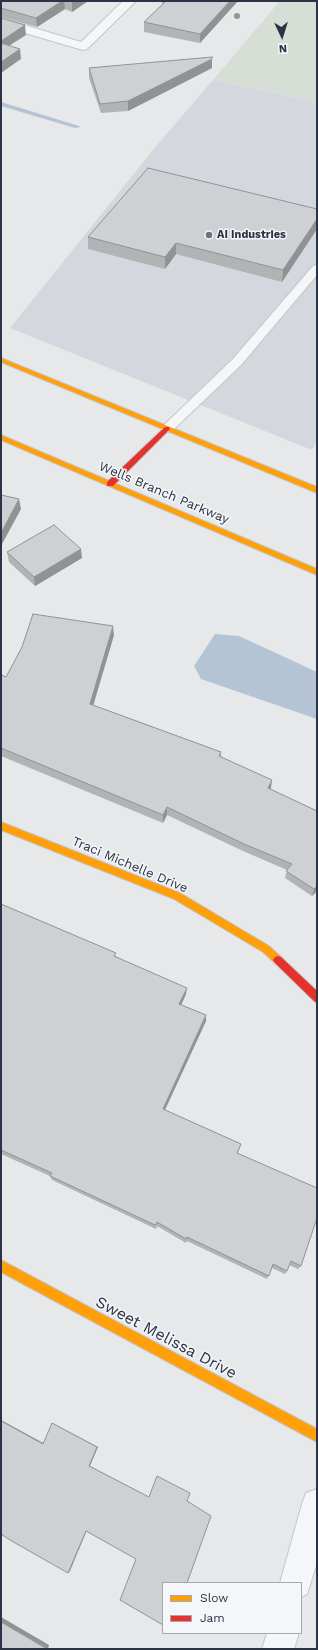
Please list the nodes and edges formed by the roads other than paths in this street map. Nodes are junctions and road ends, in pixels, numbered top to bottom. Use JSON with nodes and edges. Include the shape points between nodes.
{"nodes":[{"id":1,"x":130,"y":1,"type":"edge"},
{"id":2,"x":1,"y":22,"type":"edge"},
{"id":3,"x":317,"y":268,"type":"edge"},
{"id":4,"x":1,"y":360,"type":"edge"},
{"id":5,"x":167,"y":428,"type":"junction"},
{"id":6,"x":1,"y":438,"type":"edge"},
{"id":7,"x":110,"y":484,"type":"junction"},
{"id":8,"x":317,"y":490,"type":"edge"},
{"id":9,"x":317,"y":572,"type":"edge"},
{"id":10,"x":1,"y":826,"type":"edge"},
{"id":11,"x":317,"y":998,"type":"edge"},
{"id":12,"x":1,"y":1266,"type":"edge"},
{"id":13,"x":317,"y":1436,"type":"edge"},
{"id":14,"x":317,"y":1504,"type":"edge"},
{"id":15,"x":296,"y":1582,"type":"edge"},
{"id":16,"x":283,"y":1634,"type":"edge"},
{"id":17,"x":278,"y":1649,"type":"edge"}],
"edges":[{"from":1,"to":2,"type":"street","via":[[83,46]]},
{"from":3,"to":5,"type":"lane","via":[[237,362]]},
{"from":4,"to":5,"type":"main road"},
{"from":5,"to":7,"type":"main road"},
{"from":5,"to":8,"type":"main road"},
{"from":6,"to":7,"type":"main road","name":"Wells Branch Parkway"},
{"from":7,"to":9,"type":"main road","name":"Wells Branch Parkway"},
{"from":10,"to":11,"type":"main road","name":"Traci Michelle Drive","via":[[177,896],[266,949]]},
{"from":12,"to":13,"type":"main road","name":"Sweet Melissa Drive"},
{"from":14,"to":15,"type":"street"},
{"from":16,"to":17,"type":"street"}]}
